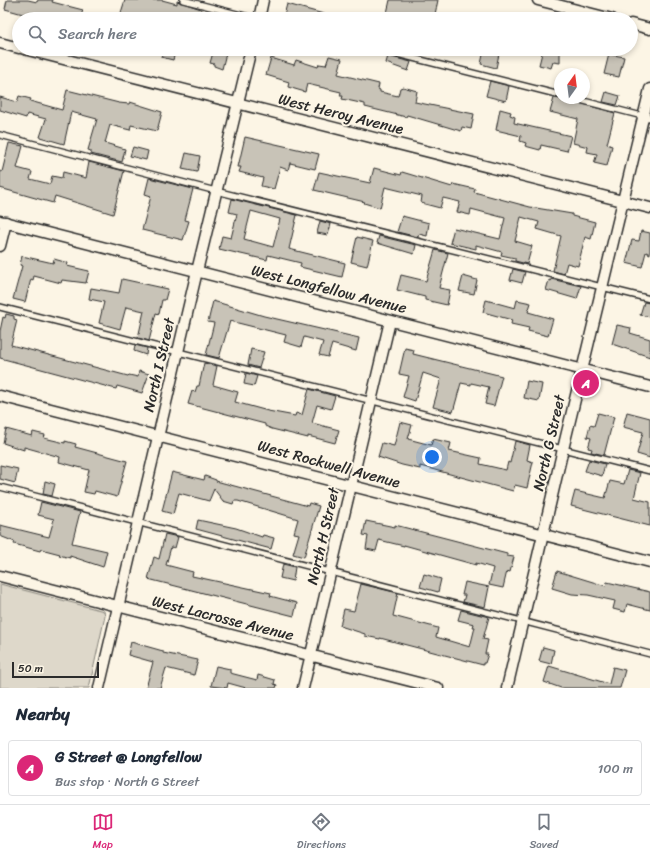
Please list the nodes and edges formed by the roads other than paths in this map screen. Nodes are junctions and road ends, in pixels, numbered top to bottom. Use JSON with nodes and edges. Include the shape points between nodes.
{"nodes":[{"id":1,"x":183,"y":0,"type":"edge"},
{"id":2,"x":263,"y":0,"type":"edge"},
{"id":3,"x":538,"y":0,"type":"edge"},
{"id":4,"x":230,"y":12,"type":"edge"},
{"id":5,"x":260,"y":12,"type":"edge"},
{"id":6,"x":585,"y":12,"type":"edge"},
{"id":7,"x":638,"y":26,"type":"edge"},
{"id":8,"x":650,"y":29,"type":"edge"},
{"id":9,"x":0,"y":43,"type":"edge"},
{"id":10,"x":12,"y":46,"type":"edge"},
{"id":11,"x":51,"y":56,"type":"edge"},
{"id":12,"x":249,"y":56,"type":"edge"},
{"id":13,"x":405,"y":56,"type":"edge"},
{"id":14,"x":650,"y":89,"type":"edge"},
{"id":15,"x":554,"y":93,"type":"edge"},
{"id":16,"x":590,"y":103,"type":"edge"},
{"id":17,"x":237,"y":104,"type":"junction"},
{"id":18,"x":647,"y":117,"type":"edge"},
{"id":19,"x":0,"y":135,"type":"edge"},
{"id":20,"x":216,"y":191,"type":"junction"},
{"id":21,"x":623,"y":201,"type":"junction"},
{"id":22,"x":650,"y":208,"type":"edge"},
{"id":23,"x":3,"y":222,"type":"edge"},
{"id":24,"x":0,"y":246,"type":"edge"},
{"id":25,"x":197,"y":271,"type":"junction"},
{"id":26,"x":602,"y":286,"type":"junction"},
{"id":27,"x":650,"y":299,"type":"edge"},
{"id":28,"x":0,"y":307,"type":"edge"},
{"id":29,"x":390,"y":320,"type":"junction"},
{"id":30,"x":178,"y":352,"type":"junction"},
{"id":31,"x":582,"y":369,"type":"junction"},
{"id":32,"x":650,"y":387,"type":"edge"},
{"id":33,"x":0,"y":396,"type":"edge"},
{"id":34,"x":371,"y":401,"type":"junction"},
{"id":35,"x":158,"y":436,"type":"junction"},
{"id":36,"x":562,"y":449,"type":"junction"},
{"id":37,"x":650,"y":471,"type":"edge"},
{"id":38,"x":350,"y":486,"type":"junction"},
{"id":39,"x":0,"y":487,"type":"edge"},
{"id":40,"x":138,"y":523,"type":"junction"},
{"id":41,"x":542,"y":535,"type":"junction"},
{"id":42,"x":650,"y":562,"type":"edge"},
{"id":43,"x":330,"y":572,"type":"junction"},
{"id":44,"x":0,"y":576,"type":"edge"},
{"id":45,"x":118,"y":606,"type":"junction"},
{"id":46,"x":522,"y":622,"type":"junction"},
{"id":47,"x":650,"y":654,"type":"edge"},
{"id":48,"x":310,"y":656,"type":"junction"},
{"id":49,"x":99,"y":688,"type":"edge"},
{"id":50,"x":303,"y":688,"type":"edge"},
{"id":51,"x":438,"y":688,"type":"edge"},
{"id":52,"x":507,"y":688,"type":"edge"}],
"edges":[{"from":1,"to":4,"type":"lane"},
{"from":2,"to":5,"type":"street"},
{"from":3,"to":6,"type":"street"},
{"from":7,"to":8,"type":"street"},
{"from":9,"to":10,"type":"street"},
{"from":11,"to":17,"type":"street","name":"West Heroy Avenue"},
{"from":12,"to":17,"type":"street","name":"North I Street"},
{"from":13,"to":15,"type":"lane"},
{"from":14,"to":18,"type":"street","name":"North G Street"},
{"from":16,"to":18,"type":"lane"},
{"from":17,"to":20,"type":"street","name":"North I Street"},
{"from":17,"to":21,"type":"street","name":"West Heroy Avenue"},
{"from":18,"to":21,"type":"street","name":"North G Street"},
{"from":19,"to":20,"type":"lane"},
{"from":20,"to":25,"type":"street","name":"North I Street"},
{"from":20,"to":26,"type":"lane"},
{"from":21,"to":22,"type":"street","name":"West Heroy Avenue"},
{"from":21,"to":26,"type":"street","name":"North G Street"},
{"from":23,"to":24,"type":"street"},
{"from":23,"to":25,"type":"street","name":"West Longfellow Avenue"},
{"from":25,"to":29,"type":"street","name":"West Longfellow Avenue"},
{"from":25,"to":30,"type":"street","name":"North I Street"},
{"from":26,"to":27,"type":"lane"},
{"from":26,"to":31,"type":"street","name":"North G Street"},
{"from":28,"to":30,"type":"lane"},
{"from":29,"to":31,"type":"street","name":"West Longfellow Avenue"},
{"from":29,"to":34,"type":"street","name":"North H Street"},
{"from":30,"to":34,"type":"lane"},
{"from":30,"to":35,"type":"street","name":"North I Street"},
{"from":31,"to":32,"type":"street","name":"West Longfellow Avenue"},
{"from":31,"to":36,"type":"street","name":"North G Street"},
{"from":33,"to":35,"type":"street","name":"West Rockwell Avenue"},
{"from":34,"to":36,"type":"lane"},
{"from":34,"to":38,"type":"street","name":"North H Street"},
{"from":35,"to":38,"type":"street","name":"West Rockwell Avenue"},
{"from":35,"to":40,"type":"street","name":"North I Street"},
{"from":36,"to":37,"type":"lane"},
{"from":36,"to":41,"type":"street","name":"North G Street"},
{"from":38,"to":41,"type":"street","name":"West Rockwell Avenue"},
{"from":38,"to":43,"type":"street","name":"North H Street"},
{"from":39,"to":40,"type":"lane"},
{"from":40,"to":43,"type":"lane"},
{"from":40,"to":45,"type":"street","name":"North I Street"},
{"from":41,"to":42,"type":"street","name":"West Rockwell Avenue"},
{"from":41,"to":46,"type":"street","name":"North G Street"},
{"from":43,"to":46,"type":"lane"},
{"from":43,"to":48,"type":"street","name":"North H Street"},
{"from":44,"to":45,"type":"street","name":"West Lacrosse Avenue"},
{"from":45,"to":48,"type":"street","name":"West Lacrosse Avenue"},
{"from":45,"to":49,"type":"street","name":"North I Street"},
{"from":46,"to":47,"type":"lane"},
{"from":46,"to":52,"type":"street","name":"North G Street"},
{"from":48,"to":50,"type":"street","name":"North H Street"},
{"from":48,"to":51,"type":"street","name":"West Lacrosse Avenue"}]}
